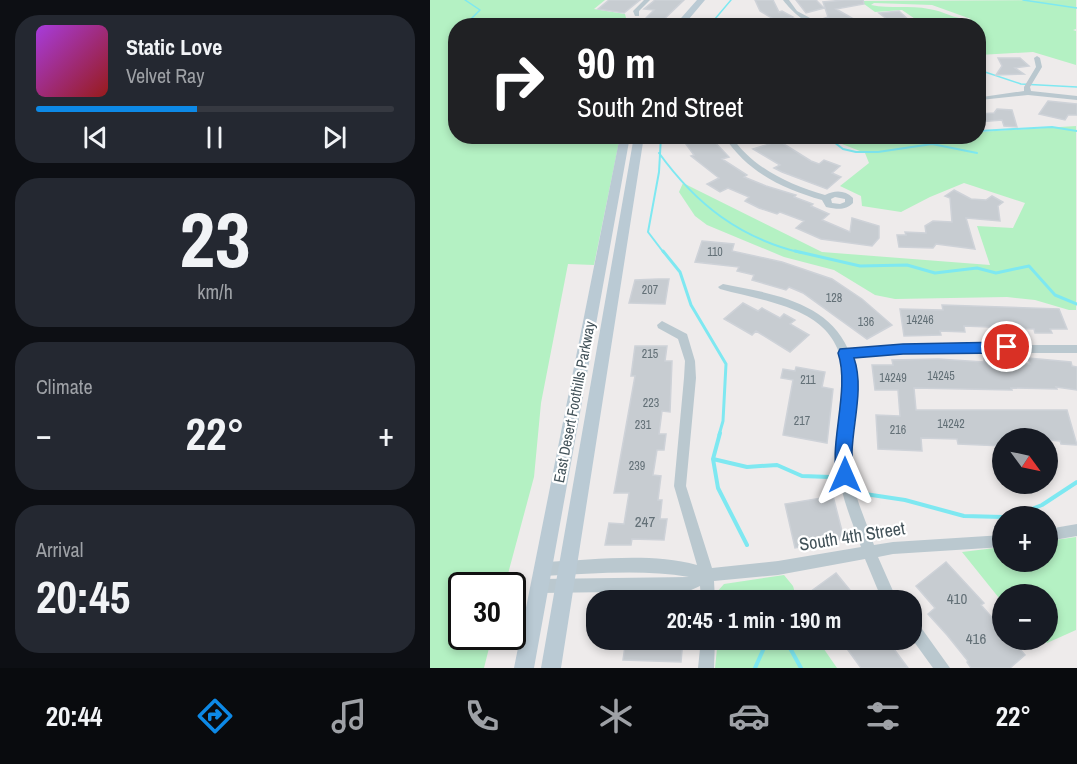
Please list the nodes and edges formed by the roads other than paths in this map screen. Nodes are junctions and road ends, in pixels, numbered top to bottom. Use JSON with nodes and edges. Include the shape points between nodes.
{"nodes":[{"id":1,"x":647,"y":0,"type":"edge"},
{"id":2,"x":701,"y":0,"type":"edge"},
{"id":3,"x":712,"y":0,"type":"edge"},
{"id":4,"x":786,"y":0,"type":"edge"},
{"id":5,"x":637,"y":15,"type":"dead end"},
{"id":6,"x":685,"y":18,"type":"edge"},
{"id":7,"x":696,"y":18,"type":"edge"},
{"id":8,"x":807,"y":18,"type":"edge"},
{"id":9,"x":1037,"y":58,"type":"dead end"},
{"id":10,"x":1028,"y":87,"type":"junction"},
{"id":11,"x":986,"y":98,"type":"edge"},
{"id":12,"x":1076,"y":98,"type":"edge"},
{"id":13,"x":623,"y":144,"type":"edge"},
{"id":14,"x":638,"y":144,"type":"edge"},
{"id":15,"x":734,"y":144,"type":"edge"},
{"id":16,"x":826,"y":198,"type":"dead end"},
{"id":17,"x":723,"y":287,"type":"dead end"},
{"id":18,"x":662,"y":325,"type":"dead end"},
{"id":19,"x":1076,"y":349,"type":"edge"},
{"id":20,"x":845,"y":353,"type":"junction"},
{"id":21,"x":1076,"y":530,"type":"edge"},
{"id":22,"x":1058,"y":533,"type":"edge"},
{"id":23,"x":992,"y":542,"type":"edge"},
{"id":24,"x":870,"y":551,"type":"junction"},
{"id":25,"x":639,"y":567,"type":"junction"},
{"id":26,"x":567,"y":569,"type":"junction"},
{"id":27,"x":707,"y":575,"type":"junction"},
{"id":28,"x":542,"y":578,"type":"junction"},
{"id":29,"x":638,"y":585,"type":"junction"},
{"id":30,"x":564,"y":586,"type":"junction"},
{"id":31,"x":708,"y":590,"type":"edge"},
{"id":32,"x":886,"y":590,"type":"edge"},
{"id":33,"x":922,"y":641,"type":"edge"},
{"id":34,"x":707,"y":650,"type":"edge"},
{"id":35,"x":524,"y":668,"type":"edge"},
{"id":36,"x":551,"y":668,"type":"edge"},
{"id":37,"x":706,"y":668,"type":"edge"},
{"id":38,"x":942,"y":668,"type":"edge"}],
"edges":[{"from":1,"to":5,"type":"street","via":[[636,11]]},
{"from":2,"to":6,"type":"street"},
{"from":3,"to":7,"type":"street"},
{"from":4,"to":8,"type":"street","via":[[795,12]]},
{"from":9,"to":10,"type":"street","via":[[1039,67]]},
{"from":10,"to":11,"type":"street"},
{"from":10,"to":12,"type":"street"},
{"from":13,"to":28,"type":"street","name":"East Desert Foothills Parkway"},
{"from":14,"to":26,"type":"street","name":"East Desert Foothills Parkway"},
{"from":15,"to":16,"type":"street","via":[[756,168]]},
{"from":17,"to":20,"type":"street","via":[[802,308],[836,334]]},
{"from":18,"to":27,"type":"street","via":[[683,337],[690,361],[680,486]]},
{"from":19,"to":20,"type":"street"},
{"from":20,"to":24,"type":"street","via":[[850,385],[845,475]]},
{"from":21,"to":22,"type":"street"},
{"from":23,"to":24,"type":"street","name":"South 4th Street"},
{"from":24,"to":27,"type":"street","name":"South 4th Street","via":[[778,568]]},
{"from":24,"to":32,"type":"street"},
{"from":25,"to":26,"type":"street","name":"South 4th Street"},
{"from":25,"to":27,"type":"street","name":"South 4th Street","via":[[688,568]]},
{"from":25,"to":29,"type":"street"},
{"from":26,"to":28,"type":"street","name":"South 4th Street"},
{"from":26,"to":30,"type":"street","name":"East Desert Foothills Parkway"},
{"from":27,"to":29,"type":"street","name":"South 4th Street","via":[[689,584]]},
{"from":27,"to":31,"type":"street"},
{"from":28,"to":30,"type":"street","name":"South 4th Street"},
{"from":28,"to":35,"type":"street","name":"East Desert Foothills Parkway"},
{"from":29,"to":30,"type":"street","name":"South 4th Street"},
{"from":30,"to":36,"type":"street","name":"East Desert Foothills Parkway"},
{"from":33,"to":38,"type":"street"},
{"from":34,"to":37,"type":"street"}]}
